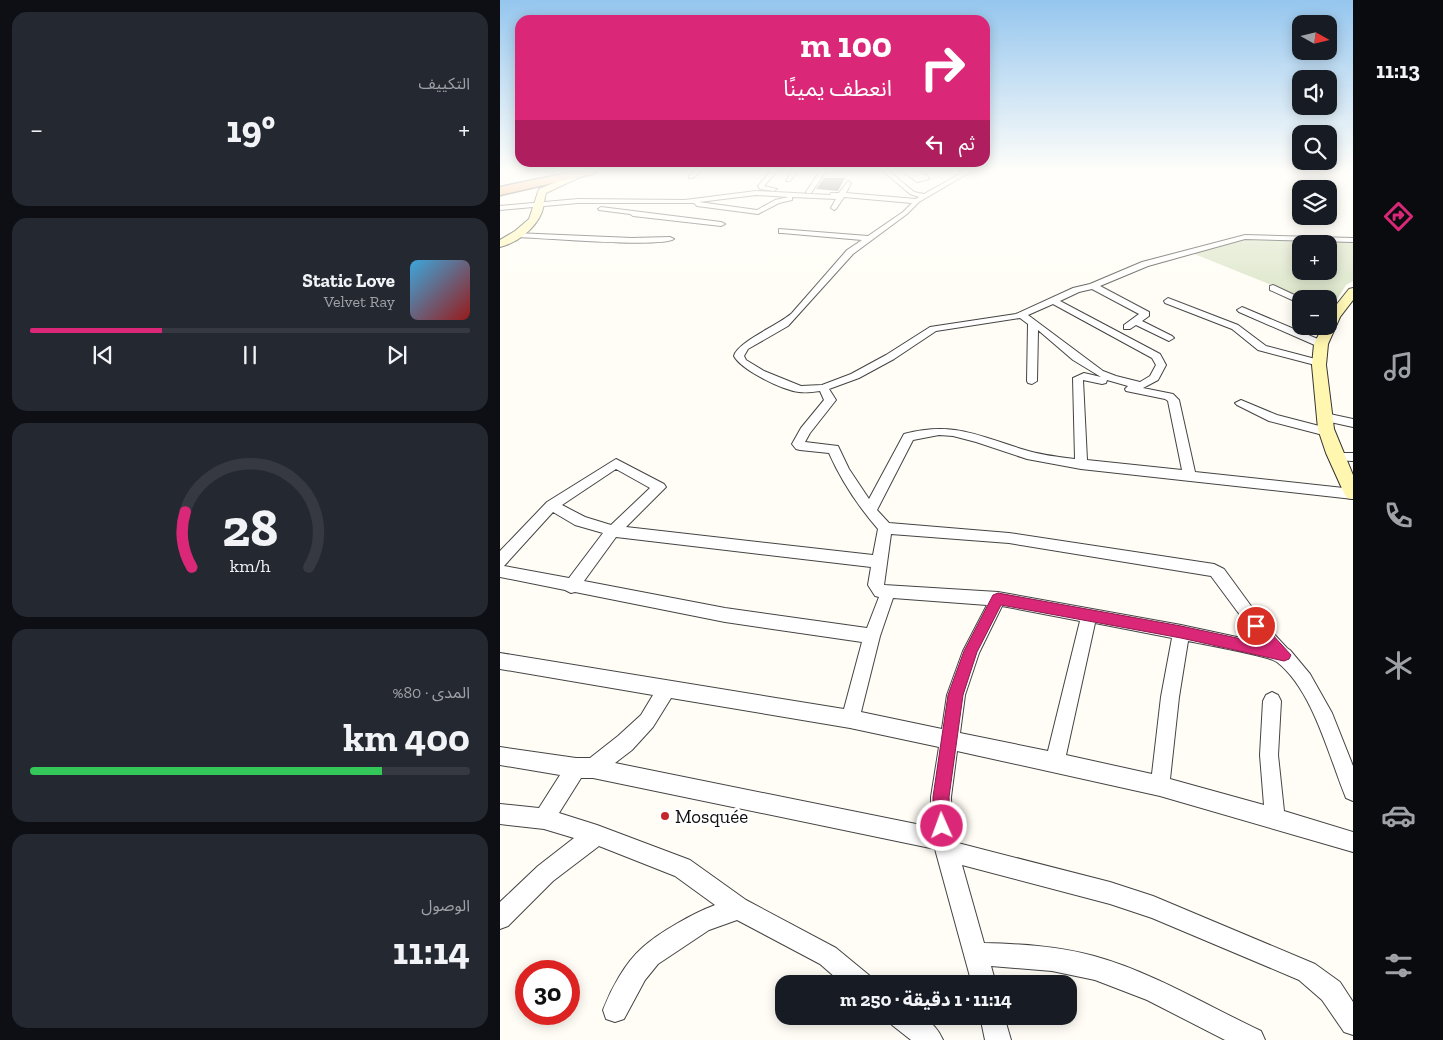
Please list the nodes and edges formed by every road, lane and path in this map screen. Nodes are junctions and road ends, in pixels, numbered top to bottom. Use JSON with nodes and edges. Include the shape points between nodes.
{"nodes":[{"id":1,"x":532,"y":220,"type":"edge"},
{"id":2,"x":682,"y":220,"type":"edge"},
{"id":3,"x":896,"y":220,"type":"edge"},
{"id":4,"x":721,"y":224,"type":"dead end"},
{"id":5,"x":782,"y":231,"type":"dead end"},
{"id":6,"x":518,"y":235,"type":"junction"},
{"id":7,"x":870,"y":238,"type":"junction"},
{"id":8,"x":670,"y":240,"type":"dead end"},
{"id":9,"x":1353,"y":240,"type":"edge"},
{"id":10,"x":500,"y":244,"type":"edge"},
{"id":11,"x":1093,"y":286,"type":"junction"},
{"id":12,"x":1273,"y":288,"type":"dead end"},
{"id":13,"x":1292,"y":297,"type":"edge"},
{"id":14,"x":1351,"y":297,"type":"edge"},
{"id":15,"x":1168,"y":300,"type":"dead end"},
{"id":16,"x":1054,"y":301,"type":"junction"},
{"id":17,"x":1242,"y":310,"type":"dead end"},
{"id":18,"x":1337,"y":310,"type":"edge"},
{"id":19,"x":1020,"y":314,"type":"junction"},
{"id":20,"x":1137,"y":322,"type":"junction"},
{"id":21,"x":1033,"y":323,"type":"junction"},
{"id":22,"x":1126,"y":327,"type":"dead end"},
{"id":23,"x":1324,"y":335,"type":"edge"},
{"id":24,"x":1169,"y":338,"type":"dead end"},
{"id":25,"x":1321,"y":344,"type":"junction"},
{"id":26,"x":1319,"y":362,"type":"junction"},
{"id":27,"x":1032,"y":381,"type":"dead end"},
{"id":28,"x":823,"y":388,"type":"junction"},
{"id":29,"x":1241,"y":402,"type":"dead end"},
{"id":30,"x":1353,"y":422,"type":"edge"},
{"id":31,"x":1326,"y":424,"type":"junction"},
{"id":32,"x":1336,"y":457,"type":"junction"},
{"id":33,"x":1353,"y":457,"type":"edge"},
{"id":34,"x":1082,"y":465,"type":"junction"},
{"id":35,"x":1190,"y":477,"type":"junction"},
{"id":36,"x":1353,"y":494,"type":"edge"},
{"id":37,"x":552,"y":505,"type":"junction"},
{"id":38,"x":870,"y":511,"type":"junction"},
{"id":39,"x":885,"y":528,"type":"junction"},
{"id":40,"x":614,"y":531,"type":"junction"},
{"id":41,"x":500,"y":561,"type":"edge"},
{"id":42,"x":880,"y":562,"type":"junction"},
{"id":43,"x":500,"y":571,"type":"edge"},
{"id":44,"x":571,"y":586,"type":"junction"},
{"id":45,"x":888,"y":592,"type":"junction"},
{"id":46,"x":998,"y":599,"type":"junction"},
{"id":47,"x":1089,"y":615,"type":"junction"},
{"id":48,"x":1181,"y":632,"type":"junction"},
{"id":49,"x":872,"y":636,"type":"junction"},
{"id":50,"x":1284,"y":655,"type":"junction"},
{"id":51,"x":500,"y":661,"type":"edge"},
{"id":52,"x":666,"y":689,"type":"junction"},
{"id":53,"x":1272,"y":701,"type":"dead end"},
{"id":54,"x":850,"y":720,"type":"junction"},
{"id":55,"x":948,"y":740,"type":"junction"},
{"id":56,"x":500,"y":756,"type":"edge"},
{"id":57,"x":1056,"y":762,"type":"junction"},
{"id":58,"x":585,"y":768,"type":"junction"},
{"id":59,"x":1160,"y":786,"type":"junction"},
{"id":60,"x":1353,"y":791,"type":"edge"},
{"id":61,"x":500,"y":814,"type":"edge"},
{"id":62,"x":1275,"y":818,"type":"junction"},
{"id":63,"x":544,"y":819,"type":"junction"},
{"id":64,"x":597,"y":836,"type":"junction"},
{"id":65,"x":1353,"y":842,"type":"edge"},
{"id":66,"x":945,"y":846,"type":"junction"},
{"id":67,"x":738,"y":908,"type":"junction"},
{"id":68,"x":500,"y":918,"type":"edge"},
{"id":69,"x":977,"y":954,"type":"junction"},
{"id":70,"x":851,"y":975,"type":"edge"},
{"id":71,"x":982,"y":975,"type":"edge"},
{"id":72,"x":615,"y":1010,"type":"dead end"},
{"id":73,"x":1353,"y":1023,"type":"edge"},
{"id":74,"x":912,"y":1025,"type":"edge"},
{"id":75,"x":994,"y":1025,"type":"edge"},
{"id":76,"x":930,"y":1040,"type":"edge"},
{"id":77,"x":998,"y":1040,"type":"edge"},
{"id":78,"x":1252,"y":1040,"type":"edge"}],
"edges":[{"from":1,"to":6,"type":"street"},
{"from":2,"to":4,"type":"street"},
{"from":3,"to":7,"type":"street"},
{"from":5,"to":7,"type":"street"},
{"from":6,"to":8,"type":"street"},
{"from":6,"to":10,"type":"street"},
{"from":7,"to":28,"type":"street","via":[[846,256],[785,324],[740,351],[742,362],[760,373],[800,388]]},
{"from":9,"to":11,"type":"street","via":[[1245,237],[1145,264]]},
{"from":11,"to":16,"type":"street"},
{"from":11,"to":20,"type":"street","via":[[1145,313],[1146,316]]},
{"from":12,"to":13,"type":"street"},
{"from":14,"to":18,"type":"street"},
{"from":15,"to":26,"type":"street","via":[[1235,327],[1262,348]]},
{"from":16,"to":19,"type":"street"},
{"from":16,"to":21,"type":"street","via":[[1156,356],[1161,365],[1158,372],[1142,385],[1111,379],[1094,372]]},
{"from":17,"to":25,"type":"street"},
{"from":19,"to":21,"type":"street"},
{"from":19,"to":28,"type":"street","via":[[933,329],[890,358]]},
{"from":20,"to":22,"type":"street"},
{"from":20,"to":24,"type":"street"},
{"from":21,"to":27,"type":"street"},
{"from":23,"to":25,"type":"street"},
{"from":25,"to":26,"type":"street"},
{"from":26,"to":31,"type":"street"},
{"from":28,"to":38,"type":"street","via":[[830,400],[798,444],[834,450]]},
{"from":29,"to":31,"type":"street","via":[[1273,418]]},
{"from":30,"to":31,"type":"street"},
{"from":31,"to":32,"type":"street"},
{"from":32,"to":33,"type":"street"},
{"from":32,"to":36,"type":"street"},
{"from":34,"to":35,"type":"street"},
{"from":34,"to":35,"type":"street","via":[[1078,378],[1084,376],[1174,400]]},
{"from":34,"to":38,"type":"street","via":[[1025,454],[946,430],[922,432],[908,437]]},
{"from":35,"to":36,"type":"street"},
{"from":37,"to":40,"type":"street","via":[[580,521]]},
{"from":37,"to":40,"type":"street","via":[[614,463],[619,463],[659,487]]},
{"from":37,"to":41,"type":"street"},
{"from":38,"to":39,"type":"street"},
{"from":39,"to":42,"type":"street"},
{"from":39,"to":50,"type":"street","via":[[1009,538],[1214,570],[1256,626]]},
{"from":40,"to":42,"type":"street"},
{"from":40,"to":44,"type":"street"},
{"from":42,"to":45,"type":"street","via":[[876,585],[880,591]]},
{"from":43,"to":44,"type":"street"},
{"from":44,"to":49,"type":"street","via":[[725,615]]},
{"from":45,"to":46,"type":"street"},
{"from":45,"to":49,"type":"street"},
{"from":46,"to":47,"type":"street"},
{"from":46,"to":55,"type":"street","via":[[968,660],[956,695]]},
{"from":47,"to":48,"type":"street"},
{"from":47,"to":57,"type":"street"},
{"from":48,"to":50,"type":"street"},
{"from":48,"to":59,"type":"street"},
{"from":49,"to":54,"type":"street"},
{"from":50,"to":60,"type":"street","via":[[1304,680],[1326,719]]},
{"from":51,"to":52,"type":"street"},
{"from":52,"to":54,"type":"street"},
{"from":52,"to":58,"type":"street","via":[[647,721],[625,743]]},
{"from":53,"to":62,"type":"street","via":[[1270,756]]},
{"from":54,"to":55,"type":"street"},
{"from":55,"to":57,"type":"street"},
{"from":55,"to":66,"type":"street","via":[[941,797]]},
{"from":56,"to":58,"type":"street"},
{"from":57,"to":59,"type":"street"},
{"from":58,"to":63,"type":"street"},
{"from":58,"to":66,"type":"street"},
{"from":59,"to":62,"type":"street"},
{"from":61,"to":63,"type":"street"},
{"from":62,"to":65,"type":"street"},
{"from":63,"to":64,"type":"street"},
{"from":64,"to":67,"type":"street","via":[[682,868]]},
{"from":64,"to":68,"type":"street","via":[[578,847],[529,888]]},
{"from":66,"to":69,"type":"street"},
{"from":66,"to":73,"type":"street","via":[[1153,907],[1307,972],[1331,991]]},
{"from":67,"to":70,"type":"street","via":[[828,956]]},
{"from":67,"to":72,"type":"street","via":[[702,921],[650,956]]},
{"from":69,"to":71,"type":"street"},
{"from":69,"to":78,"type":"street","via":[[1036,957],[1093,968],[1133,981]]},
{"from":74,"to":76,"type":"street"},
{"from":75,"to":77,"type":"street"}]}
